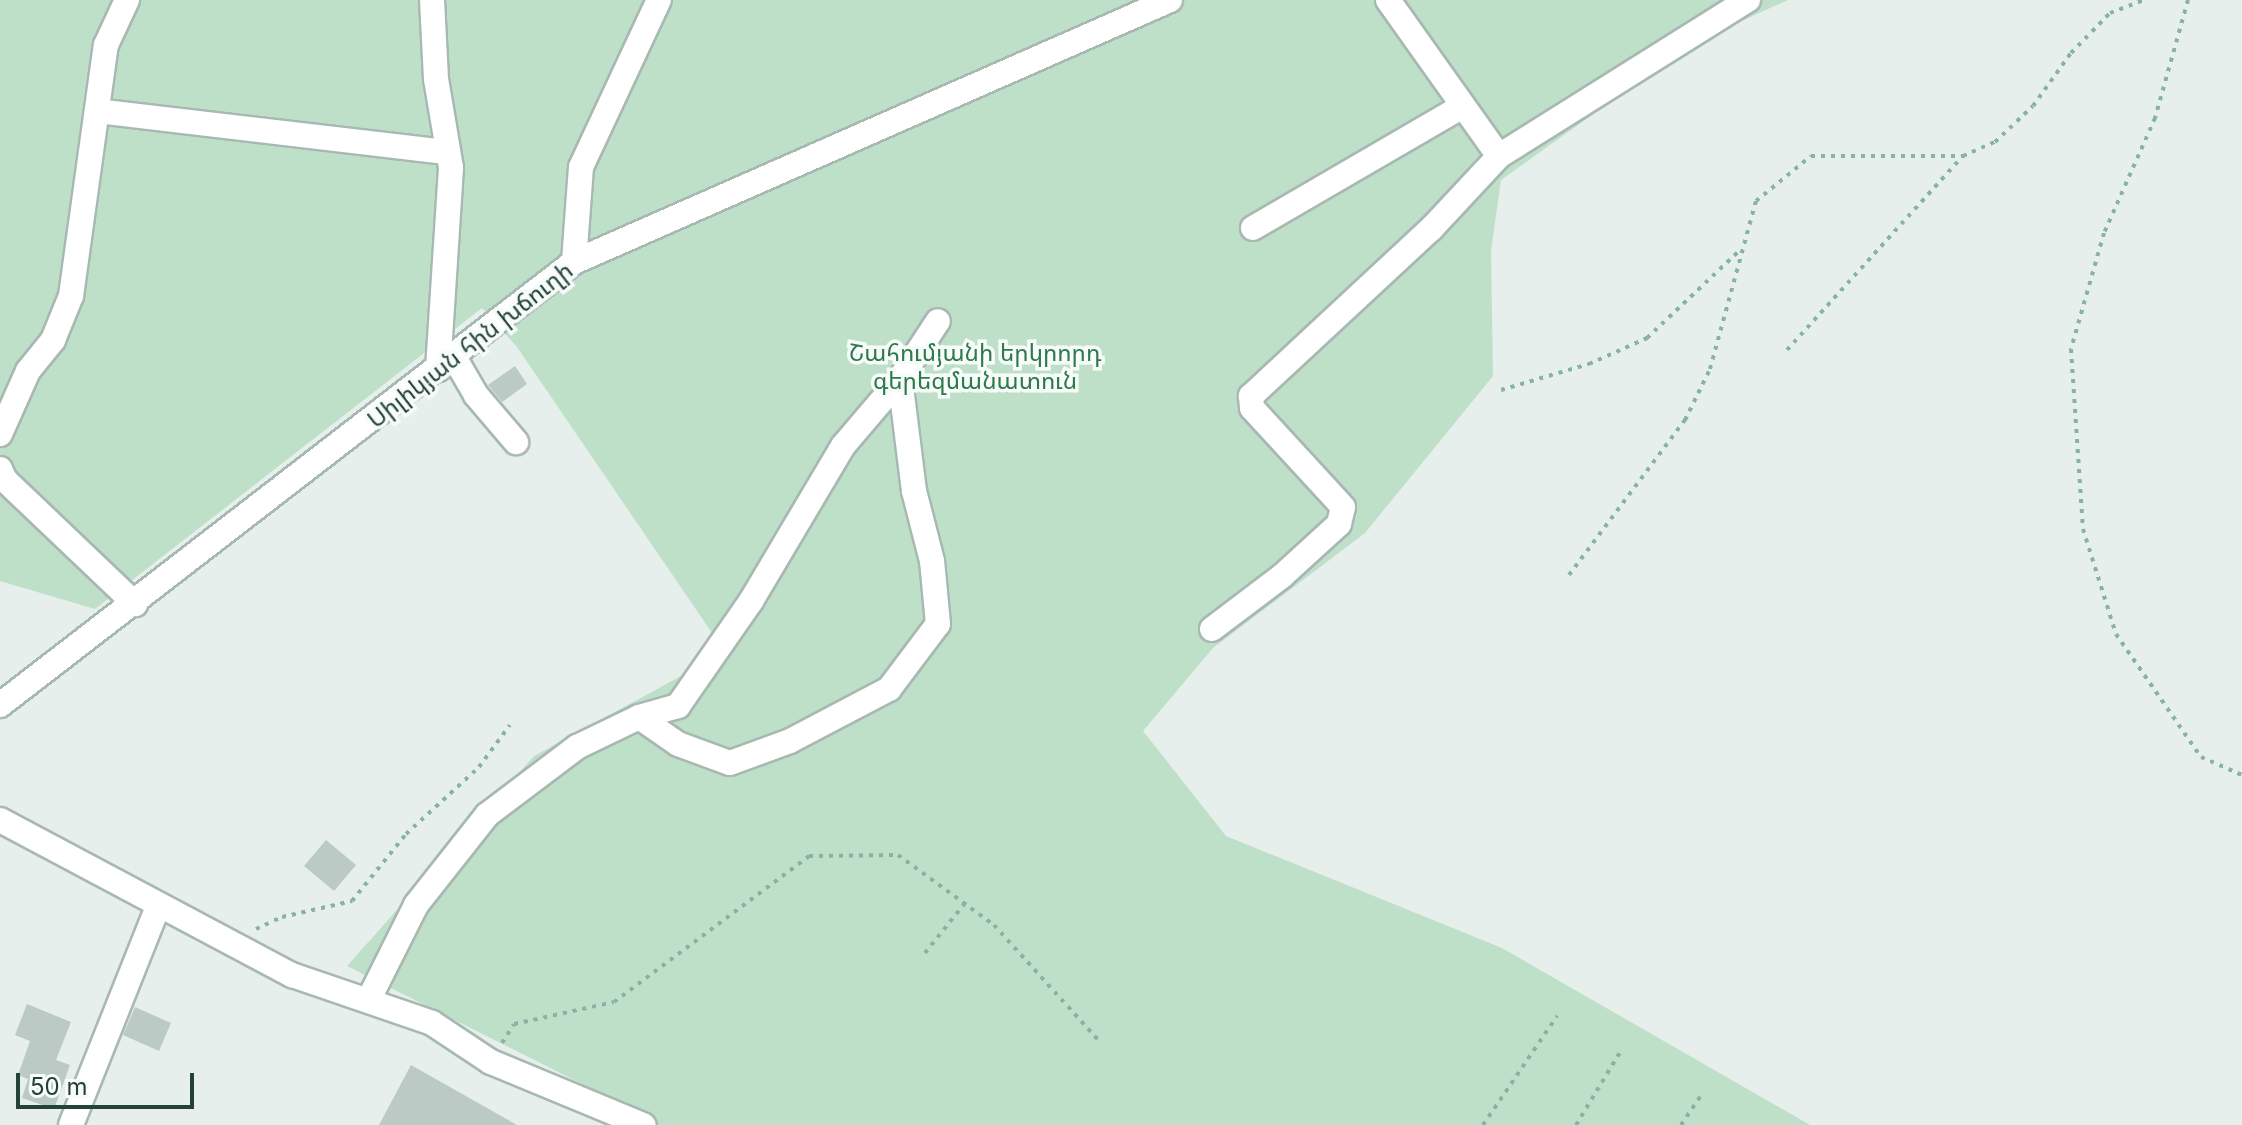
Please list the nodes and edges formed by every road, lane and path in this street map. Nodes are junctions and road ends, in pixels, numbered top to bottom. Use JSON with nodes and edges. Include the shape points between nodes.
{"nodes":[{"id":1,"x":127,"y":0,"type":"edge"},
{"id":2,"x":432,"y":0,"type":"edge"},
{"id":3,"x":659,"y":0,"type":"edge"},
{"id":4,"x":1170,"y":0,"type":"edge"},
{"id":5,"x":1388,"y":0,"type":"edge"},
{"id":6,"x":1748,"y":0,"type":"edge"},
{"id":7,"x":2144,"y":0,"type":"edge"},
{"id":8,"x":2188,"y":0,"type":"edge"},
{"id":9,"x":1463,"y":106,"type":"junction"},
{"id":10,"x":97,"y":111,"type":"junction"},
{"id":11,"x":447,"y":152,"type":"junction"},
{"id":12,"x":1499,"y":156,"type":"junction"},
{"id":13,"x":1963,"y":156,"type":"junction"},
{"id":14,"x":1253,"y":228,"type":"dead end"},
{"id":15,"x":1741,"y":249,"type":"junction"},
{"id":16,"x":574,"y":262,"type":"junction"},
{"id":17,"x":938,"y":321,"type":"dead end"},
{"id":18,"x":1787,"y":350,"type":"dead end"},
{"id":19,"x":446,"y":363,"type":"junction"},
{"id":20,"x":900,"y":379,"type":"junction"},
{"id":21,"x":1501,"y":390,"type":"dead end"},
{"id":22,"x":0,"y":434,"type":"edge"},
{"id":23,"x":516,"y":442,"type":"dead end"},
{"id":24,"x":0,"y":469,"type":"edge"},
{"id":25,"x":1569,"y":575,"type":"dead end"},
{"id":26,"x":135,"y":604,"type":"junction"},
{"id":27,"x":1212,"y":629,"type":"dead end"},
{"id":28,"x":0,"y":705,"type":"edge"},
{"id":29,"x":639,"y":717,"type":"junction"},
{"id":30,"x":510,"y":725,"type":"dead end"},
{"id":31,"x":2242,"y":775,"type":"edge"},
{"id":32,"x":0,"y":820,"type":"edge"},
{"id":33,"x":965,"y":903,"type":"junction"},
{"id":34,"x":158,"y":906,"type":"junction"},
{"id":35,"x":232,"y":940,"type":"junction"},
{"id":36,"x":925,"y":953,"type":"dead end"},
{"id":37,"x":369,"y":999,"type":"junction"},
{"id":38,"x":1557,"y":1016,"type":"dead end"},
{"id":39,"x":1100,"y":1042,"type":"dead end"},
{"id":40,"x":1622,"y":1049,"type":"dead end"},
{"id":41,"x":491,"y":1062,"type":"junction"},
{"id":42,"x":1702,"y":1094,"type":"dead end"},
{"id":43,"x":71,"y":1125,"type":"edge"},
{"id":44,"x":643,"y":1125,"type":"edge"},
{"id":45,"x":1483,"y":1125,"type":"edge"},
{"id":46,"x":1576,"y":1125,"type":"edge"},
{"id":47,"x":1681,"y":1125,"type":"edge"}],
"edges":[{"from":1,"to":10,"type":"street","via":[[106,45]]},
{"from":2,"to":11,"type":"street"},
{"from":3,"to":16,"type":"street","via":[[581,167]]},
{"from":4,"to":16,"type":"street","name":"Սիլիկյան հին խճուղի"},
{"from":5,"to":9,"type":"street"},
{"from":6,"to":12,"type":"street"},
{"from":7,"to":13,"type":"path","via":[[2110,13],[2023,115],[1995,142]]},
{"from":8,"to":31,"type":"path","via":[[2155,118],[2104,233],[2071,349],[2083,529],[2116,634],[2201,757]]},
{"from":9,"to":12,"type":"street"},
{"from":9,"to":14,"type":"street"},
{"from":10,"to":11,"type":"street"},
{"from":10,"to":22,"type":"street","via":[[67,308],[53,340],[28,371]]},
{"from":11,"to":19,"type":"street"},
{"from":12,"to":27,"type":"street","via":[[1431,229],[1251,396],[1252,408],[1343,507],[1339,524]]},
{"from":13,"to":15,"type":"path","via":[[1811,156],[1756,201]]},
{"from":13,"to":18,"type":"path"},
{"from":15,"to":21,"type":"path","via":[[1647,338],[1589,364]]},
{"from":15,"to":25,"type":"path","via":[[1710,369],[1685,420]]},
{"from":16,"to":19,"type":"street","name":"Սիլիկյան հին խճուղի"},
{"from":17,"to":20,"type":"street"},
{"from":19,"to":23,"type":"street"},
{"from":19,"to":26,"type":"street","name":"Սիլիկյան հին խճուղի"},
{"from":20,"to":29,"type":"street","via":[[843,446],[751,601],[678,706]]},
{"from":20,"to":29,"type":"street","via":[[938,624],[914,657],[889,689],[790,741],[730,763],[678,744]]},
{"from":24,"to":26,"type":"street","via":[[5,480]]},
{"from":26,"to":28,"type":"street","name":"Սիլիկյան հին խճուղի"},
{"from":29,"to":37,"type":"street","via":[[577,747],[487,815],[416,905]]},
{"from":30,"to":35,"type":"path","via":[[479,767],[406,834],[352,901],[282,917]]},
{"from":32,"to":34,"type":"street"},
{"from":33,"to":36,"type":"path"},
{"from":33,"to":39,"type":"path","via":[[994,925]]},
{"from":33,"to":41,"type":"path","via":[[898,855],[809,856],[614,1002],[514,1024]]},
{"from":34,"to":35,"type":"street"},
{"from":34,"to":43,"type":"street"},
{"from":35,"to":37,"type":"street","via":[[292,975]]},
{"from":37,"to":41,"type":"street","via":[[432,1023]]},
{"from":38,"to":45,"type":"path"},
{"from":40,"to":46,"type":"path"},
{"from":41,"to":44,"type":"street"},
{"from":42,"to":47,"type":"path"}]}
